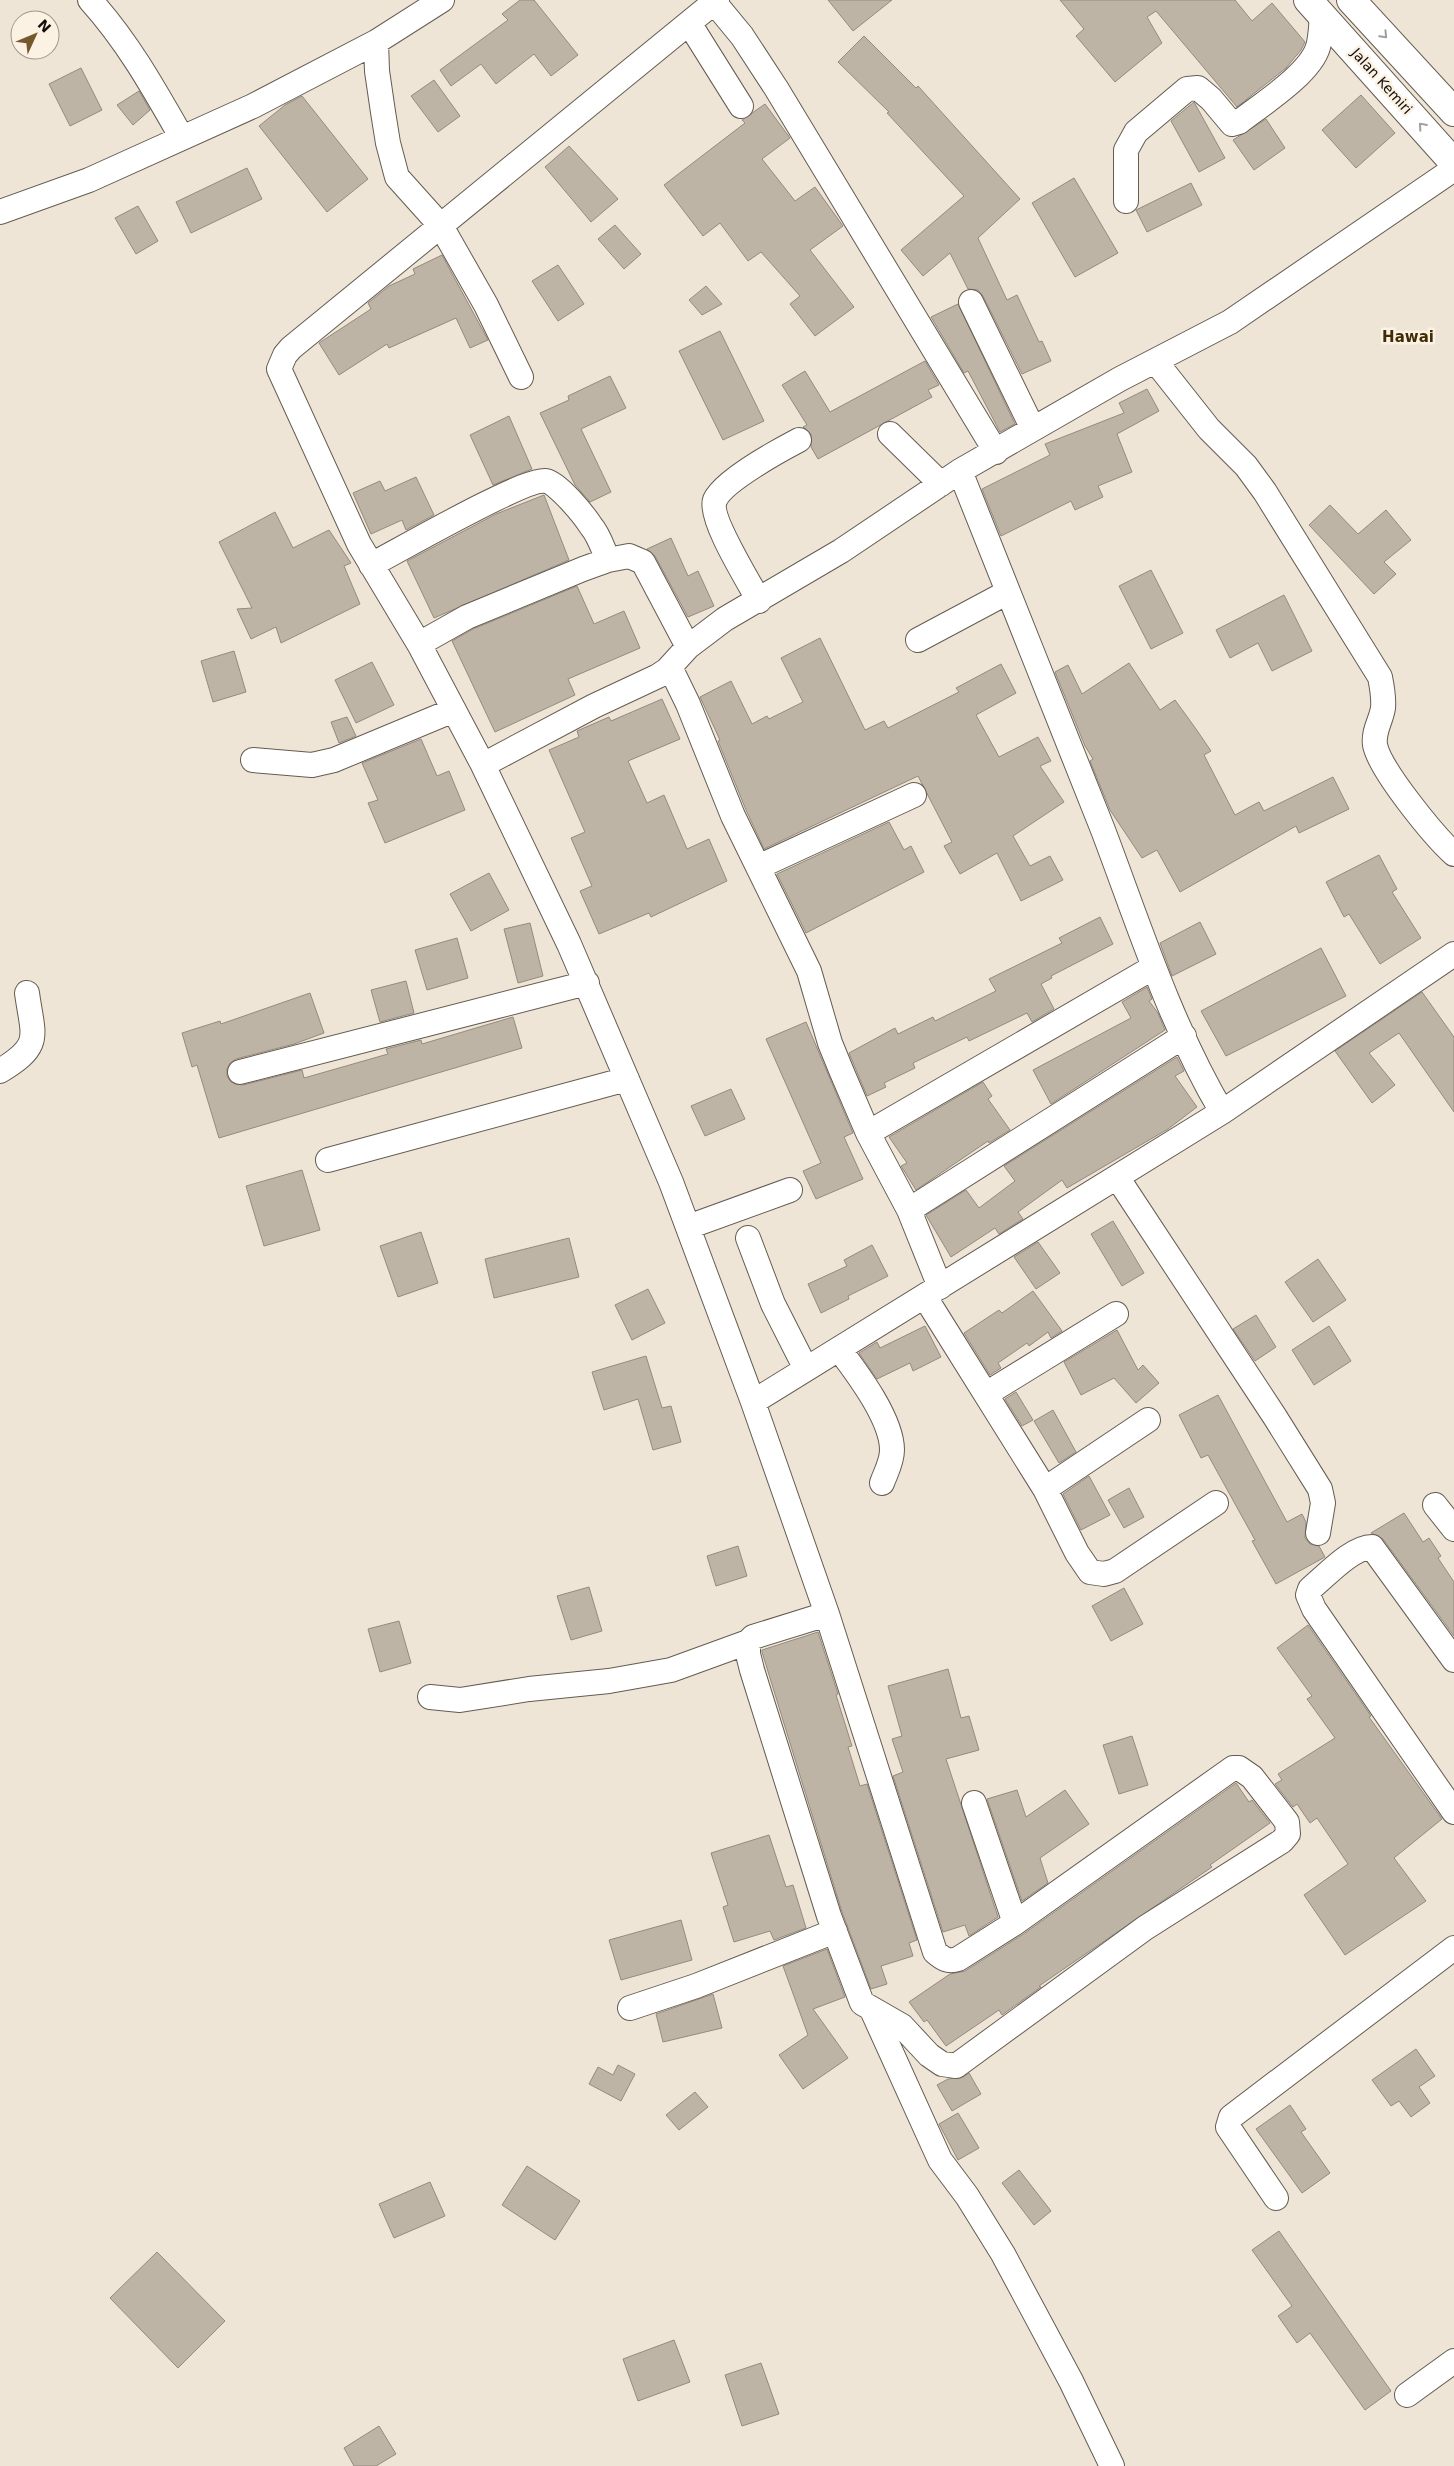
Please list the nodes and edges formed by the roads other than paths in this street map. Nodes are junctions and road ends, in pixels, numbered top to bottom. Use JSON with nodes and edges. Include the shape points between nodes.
{"nodes":[{"id":1,"x":90,"y":0,"type":"edge"},
{"id":2,"x":442,"y":0,"type":"edge"},
{"id":3,"x":1350,"y":0,"type":"edge"},
{"id":4,"x":716,"y":1,"type":"edge"},
{"id":5,"x":1315,"y":8,"type":"edge"},
{"id":6,"x":689,"y":23,"type":"junction"},
{"id":7,"x":376,"y":42,"type":"junction"},
{"id":8,"x":741,"y":106,"type":"dead end"},
{"id":9,"x":1454,"y":112,"type":"edge"},
{"id":10,"x":182,"y":138,"type":"junction"},
{"id":11,"x":1454,"y":163,"type":"edge"},
{"id":12,"x":1454,"y":168,"type":"edge"},
{"id":13,"x":1126,"y":201,"type":"dead end"},
{"id":14,"x":0,"y":212,"type":"edge"},
{"id":15,"x":441,"y":226,"type":"junction"},
{"id":16,"x":972,"y":302,"type":"dead end"},
{"id":17,"x":1156,"y":362,"type":"junction"},
{"id":18,"x":521,"y":377,"type":"dead end"},
{"id":19,"x":1033,"y":430,"type":"junction"},
{"id":20,"x":890,"y":434,"type":"dead end"},
{"id":21,"x":799,"y":440,"type":"dead end"},
{"id":22,"x":996,"y":452,"type":"junction"},
{"id":23,"x":960,"y":471,"type":"junction"},
{"id":24,"x":940,"y":484,"type":"junction"},
{"id":25,"x":608,"y":560,"type":"junction"},
{"id":26,"x":371,"y":565,"type":"junction"},
{"id":27,"x":1008,"y":592,"type":"junction"},
{"id":28,"x":759,"y":601,"type":"junction"},
{"id":29,"x":918,"y":640,"type":"dead end"},
{"id":30,"x":419,"y":644,"type":"junction"},
{"id":31,"x":688,"y":647,"type":"junction"},
{"id":32,"x":670,"y":667,"type":"junction"},
{"id":33,"x":454,"y":710,"type":"junction"},
{"id":34,"x":253,"y":760,"type":"dead end"},
{"id":35,"x":483,"y":764,"type":"junction"},
{"id":36,"x":914,"y":795,"type":"dead end"},
{"id":37,"x":1454,"y":854,"type":"edge"},
{"id":38,"x":758,"y":867,"type":"junction"},
{"id":39,"x":1454,"y":954,"type":"edge"},
{"id":40,"x":1154,"y":967,"type":"junction"},
{"id":41,"x":586,"y":983,"type":"junction"},
{"id":42,"x":27,"y":993,"type":"dead end"},
{"id":43,"x":1184,"y":1036,"type":"junction"},
{"id":44,"x":0,"y":1071,"type":"edge"},
{"id":45,"x":240,"y":1072,"type":"dead end"},
{"id":46,"x":627,"y":1079,"type":"junction"},
{"id":47,"x":1222,"y":1112,"type":"junction"},
{"id":48,"x":868,"y":1133,"type":"junction"},
{"id":49,"x":328,"y":1160,"type":"dead end"},
{"id":50,"x":1117,"y":1177,"type":"junction"},
{"id":51,"x":790,"y":1190,"type":"dead end"},
{"id":52,"x":909,"y":1210,"type":"junction"},
{"id":53,"x":688,"y":1227,"type":"junction"},
{"id":54,"x":748,"y":1238,"type":"dead end"},
{"id":55,"x":932,"y":1292,"type":"junction"},
{"id":56,"x":1116,"y":1314,"type":"dead end"},
{"id":57,"x":839,"y":1349,"type":"junction"},
{"id":58,"x":806,"y":1369,"type":"junction"},
{"id":59,"x":986,"y":1394,"type":"junction"},
{"id":60,"x":753,"y":1402,"type":"junction"},
{"id":61,"x":1148,"y":1420,"type":"dead end"},
{"id":62,"x":882,"y":1483,"type":"dead end"},
{"id":63,"x":1045,"y":1489,"type":"junction"},
{"id":64,"x":1216,"y":1503,"type":"dead end"},
{"id":65,"x":1435,"y":1505,"type":"dead end"},
{"id":66,"x":1454,"y":1529,"type":"edge"},
{"id":67,"x":1318,"y":1533,"type":"dead end"},
{"id":68,"x":827,"y":1614,"type":"junction"},
{"id":69,"x":748,"y":1642,"type":"junction"},
{"id":70,"x":1454,"y":1660,"type":"edge"},
{"id":71,"x":430,"y":1697,"type":"dead end"},
{"id":72,"x":974,"y":1803,"type":"dead end"},
{"id":73,"x":1454,"y":1812,"type":"edge"},
{"id":74,"x":1015,"y":1923,"type":"junction"},
{"id":75,"x":835,"y":1931,"type":"junction"},
{"id":76,"x":1454,"y":1948,"type":"edge"},
{"id":77,"x":630,"y":2008,"type":"dead end"},
{"id":78,"x":872,"y":2010,"type":"junction"},
{"id":79,"x":1276,"y":2198,"type":"dead end"},
{"id":80,"x":1454,"y":2361,"type":"edge"},
{"id":81,"x":1407,"y":2395,"type":"dead end"},
{"id":82,"x":1112,"y":2466,"type":"edge"}],
"edges":[{"from":1,"to":10,"type":"street","via":[[138,61]]},
{"from":2,"to":7,"type":"street"},
{"from":3,"to":9,"type":"highway","one_way":true},
{"from":4,"to":6,"type":"street"},
{"from":4,"to":22,"type":"street","via":[[776,88]]},
{"from":11,"to":5,"type":"highway","name":"Jalan Kemiri","one_way":true},
{"from":5,"to":13,"type":"street","via":[[1318,47],[1309,63],[1239,122],[1232,124],[1198,88],[1187,89],[1136,132],[1126,150]]},
{"from":6,"to":8,"type":"street"},
{"from":6,"to":15,"type":"street"},
{"from":7,"to":10,"type":"street","via":[[253,106]]},
{"from":7,"to":15,"type":"street","via":[[383,112],[397,177]]},
{"from":10,"to":14,"type":"street","via":[[89,180]]},
{"from":12,"to":17,"type":"street","via":[[1230,322]]},
{"from":15,"to":18,"type":"street","via":[[486,305]]},
{"from":15,"to":26,"type":"street","via":[[291,348],[279,369]]},
{"from":16,"to":19,"type":"street"},
{"from":17,"to":19,"type":"street","via":[[1120,379]]},
{"from":17,"to":37,"type":"street","via":[[1209,429],[1246,466],[1266,492],[1380,677],[1383,707],[1375,732],[1379,754],[1400,789]]},
{"from":19,"to":22,"type":"street"},
{"from":20,"to":24,"type":"street"},
{"from":21,"to":28,"type":"street","via":[[746,471],[720,491],[714,502],[715,521]]},
{"from":22,"to":23,"type":"street"},
{"from":23,"to":24,"type":"street"},
{"from":23,"to":27,"type":"street"},
{"from":24,"to":28,"type":"street","via":[[841,551]]},
{"from":25,"to":26,"type":"street","via":[[592,526],[559,488],[547,480],[535,481],[510,492]]},
{"from":25,"to":30,"type":"street","via":[[467,617]]},
{"from":25,"to":31,"type":"street","via":[[629,556],[643,562]]},
{"from":26,"to":30,"type":"street"},
{"from":27,"to":29,"type":"street"},
{"from":27,"to":40,"type":"street"},
{"from":28,"to":31,"type":"street","via":[[726,619]]},
{"from":30,"to":33,"type":"street"},
{"from":31,"to":32,"type":"street"},
{"from":32,"to":35,"type":"street"},
{"from":32,"to":38,"type":"street"},
{"from":33,"to":34,"type":"street","via":[[312,766]]},
{"from":33,"to":35,"type":"street"},
{"from":35,"to":41,"type":"street"},
{"from":36,"to":38,"type":"street"},
{"from":38,"to":48,"type":"street","via":[[809,971],[830,1043]]},
{"from":39,"to":47,"type":"street"},
{"from":40,"to":43,"type":"street"},
{"from":40,"to":48,"type":"street"},
{"from":41,"to":45,"type":"street"},
{"from":41,"to":46,"type":"street"},
{"from":42,"to":44,"type":"street","via":[[34,1036],[31,1045],[23,1055]]},
{"from":43,"to":47,"type":"street","via":[[1201,1076]]},
{"from":43,"to":52,"type":"street"},
{"from":46,"to":49,"type":"street"},
{"from":46,"to":53,"type":"street"},
{"from":47,"to":50,"type":"street"},
{"from":48,"to":52,"type":"street"},
{"from":50,"to":55,"type":"street"},
{"from":50,"to":67,"type":"street","via":[[1320,1489],[1323,1503]]},
{"from":51,"to":53,"type":"street"},
{"from":52,"to":55,"type":"street"},
{"from":53,"to":60,"type":"street"},
{"from":54,"to":58,"type":"street","via":[[773,1304]]},
{"from":55,"to":57,"type":"street"},
{"from":55,"to":59,"type":"street"},
{"from":56,"to":59,"type":"street"},
{"from":57,"to":58,"type":"street"},
{"from":57,"to":62,"type":"street","via":[[856,1372],[889,1432],[891,1460]]},
{"from":58,"to":60,"type":"street"},
{"from":59,"to":63,"type":"street"},
{"from":60,"to":68,"type":"street"},
{"from":61,"to":63,"type":"street"},
{"from":63,"to":64,"type":"street","via":[[1077,1553],[1095,1575],[1114,1570]]},
{"from":65,"to":66,"type":"street"},
{"from":68,"to":69,"type":"street","via":[[757,1635]]},
{"from":68,"to":74,"type":"street","via":[[935,1952],[950,1961],[958,1959]]},
{"from":69,"to":71,"type":"street","via":[[671,1670],[609,1681],[460,1700]]},
{"from":69,"to":75,"type":"street","via":[[752,1670]]},
{"from":70,"to":73,"type":"street","via":[[1372,1547],[1355,1552],[1310,1589],[1308,1595],[1314,1609]]},
{"from":72,"to":74,"type":"street"},
{"from":74,"to":78,"type":"street","via":[[1233,1768],[1239,1768],[1252,1777],[1287,1822],[1288,1834],[1282,1841],[1145,1928],[956,2066],[942,2064],[902,2026]]},
{"from":75,"to":77,"type":"street","via":[[696,1986]]},
{"from":75,"to":78,"type":"street","via":[[862,2003]]},
{"from":76,"to":79,"type":"street","via":[[1231,2117],[1228,2127]]},
{"from":78,"to":82,"type":"street","via":[[940,2160],[1003,2254]]},
{"from":80,"to":81,"type":"street"}]}
